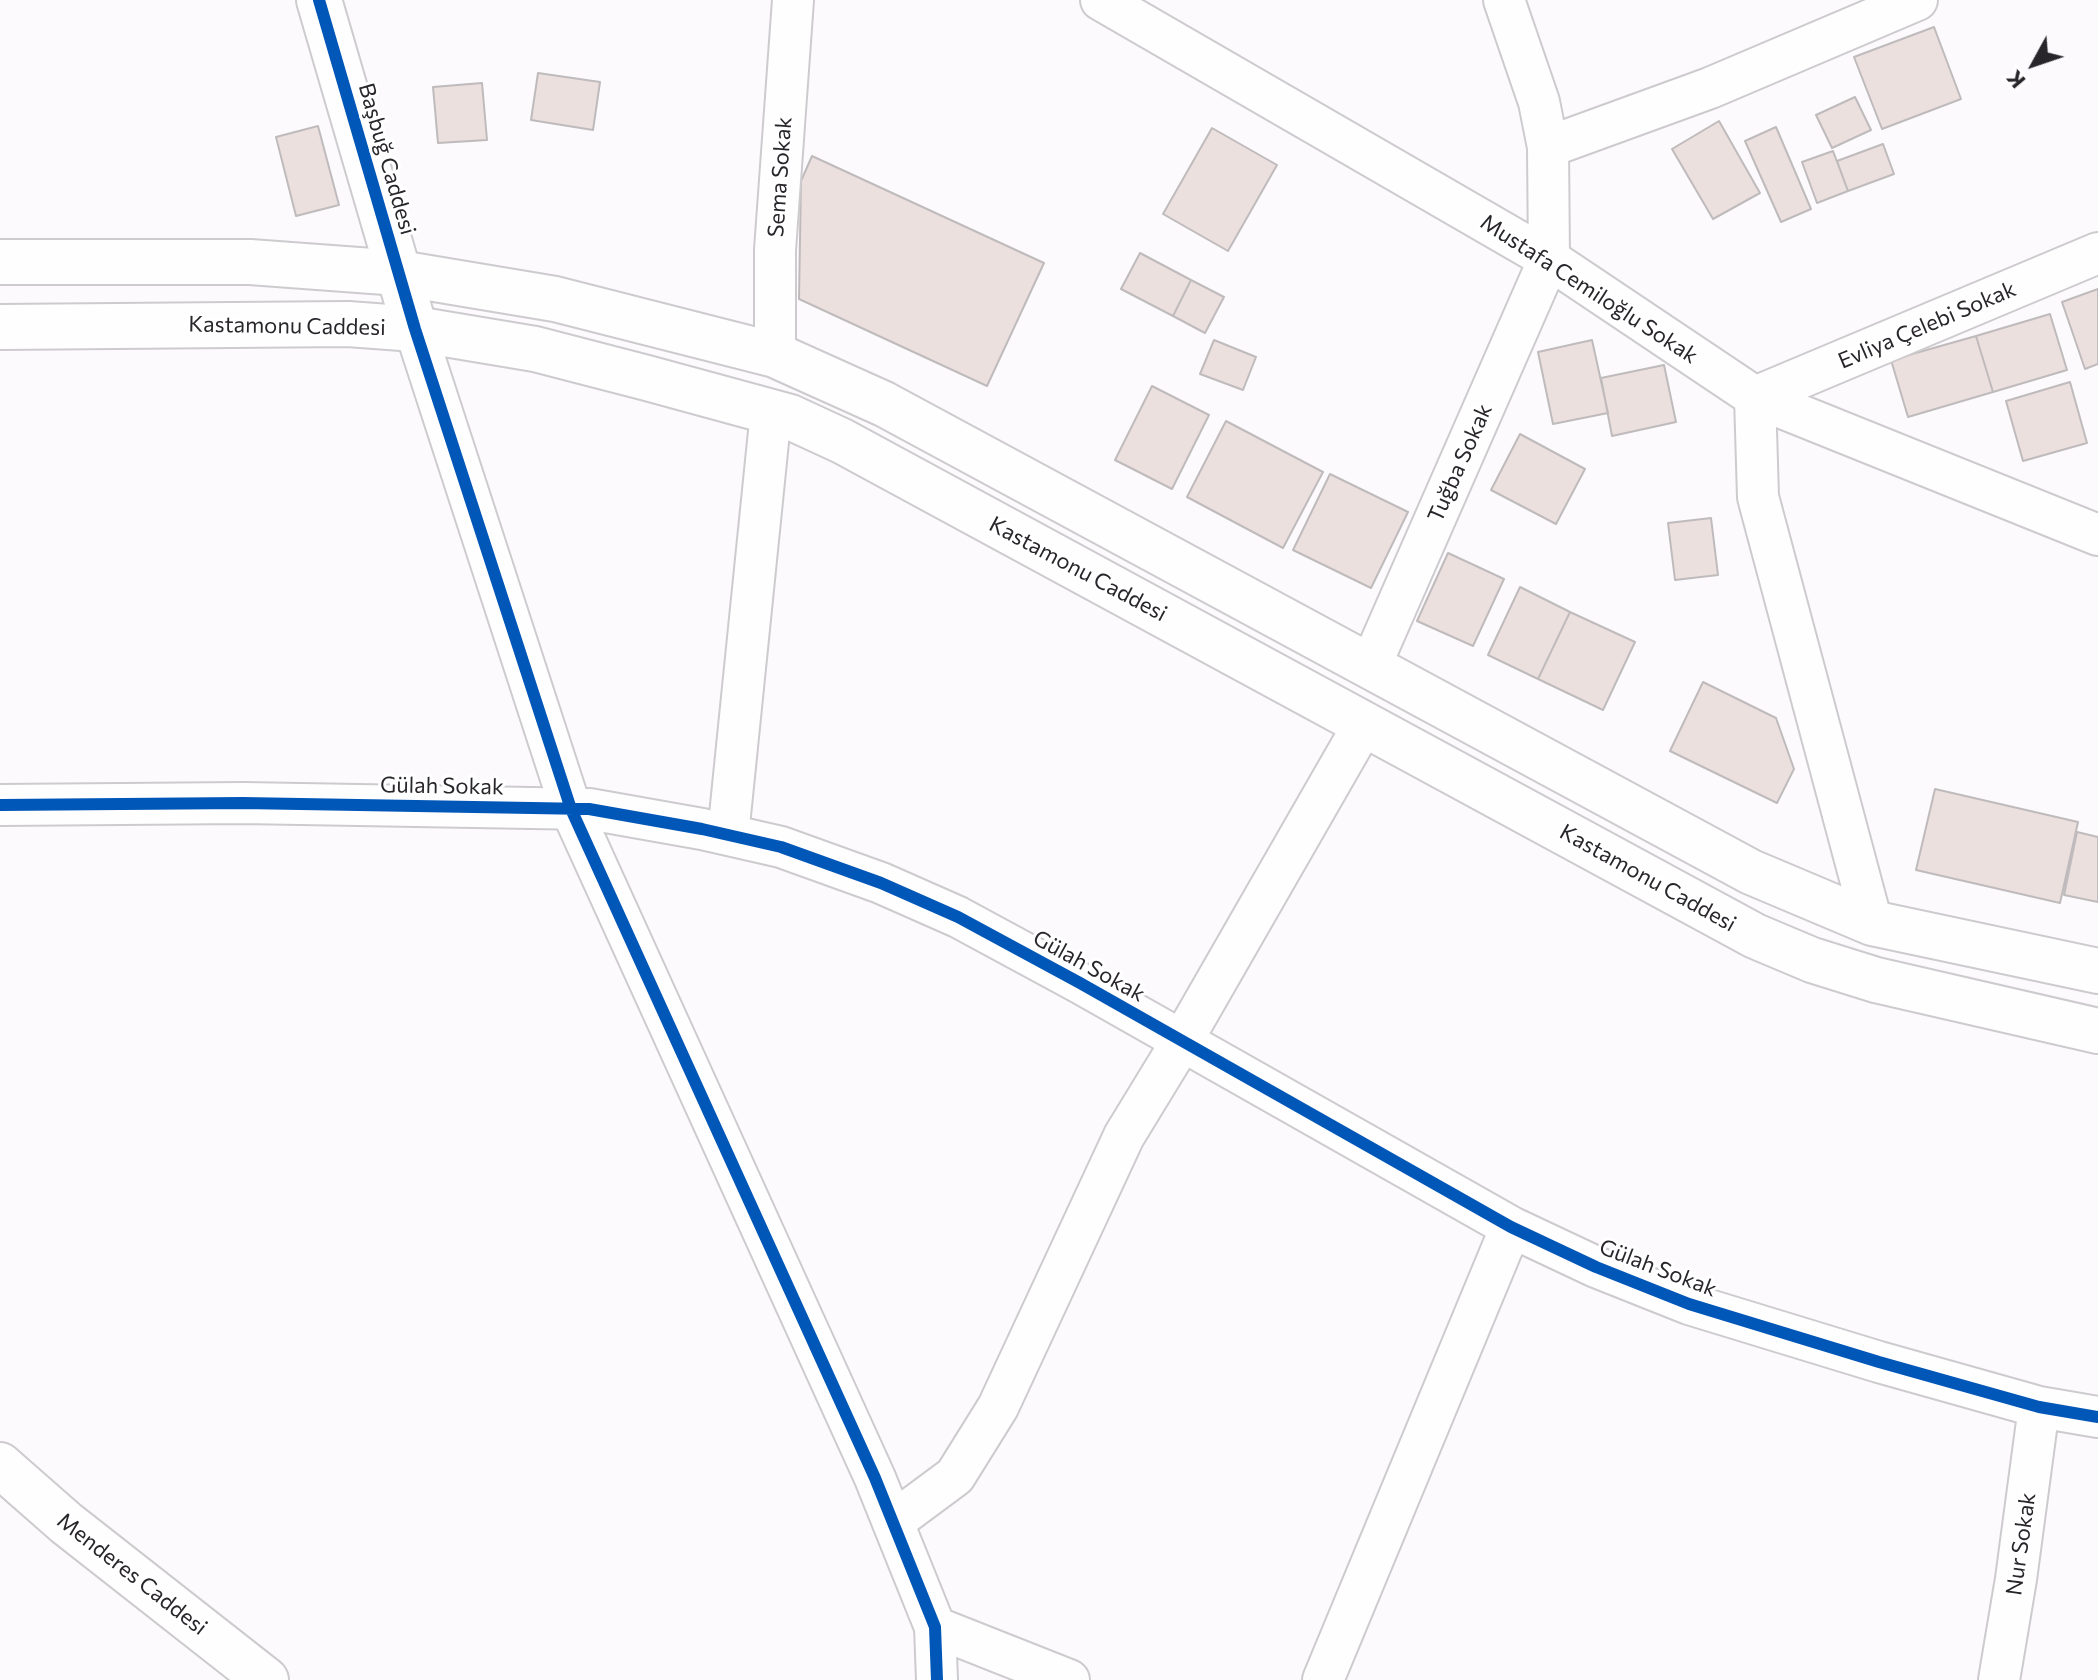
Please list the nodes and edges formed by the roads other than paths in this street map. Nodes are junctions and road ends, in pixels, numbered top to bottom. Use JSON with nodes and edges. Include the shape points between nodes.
{"nodes":[{"id":1,"x":319,"y":0,"type":"edge"},
{"id":2,"x":793,"y":0,"type":"edge"},
{"id":3,"x":1101,"y":0,"type":"edge"},
{"id":4,"x":1504,"y":0,"type":"edge"},
{"id":5,"x":1917,"y":0,"type":"edge"},
{"id":6,"x":1548,"y":147,"type":"junction"},
{"id":7,"x":2098,"y":253,"type":"edge"},
{"id":8,"x":1549,"y":259,"type":"junction"},
{"id":9,"x":0,"y":262,"type":"edge"},
{"id":10,"x":399,"y":273,"type":"junction"},
{"id":11,"x":0,"y":327,"type":"edge"},
{"id":12,"x":415,"y":329,"type":"junction"},
{"id":13,"x":775,"y":355,"type":"junction"},
{"id":14,"x":1755,"y":397,"type":"junction"},
{"id":15,"x":771,"y":412,"type":"junction"},
{"id":16,"x":2098,"y":535,"type":"edge"},
{"id":17,"x":1370,"y":667,"type":"junction"},
{"id":18,"x":1364,"y":724,"type":"junction"},
{"id":19,"x":0,"y":805,"type":"edge"},
{"id":20,"x":571,"y":809,"type":"junction"},
{"id":21,"x":728,"y":835,"type":"junction"},
{"id":22,"x":1872,"y":923,"type":"junction"},
{"id":23,"x":2098,"y":971,"type":"edge"},
{"id":24,"x":2098,"y":1031,"type":"edge"},
{"id":25,"x":1182,"y":1041,"type":"junction"},
{"id":26,"x":1511,"y":1227,"type":"junction"},
{"id":27,"x":2039,"y":1407,"type":"junction"},
{"id":28,"x":2098,"y":1417,"type":"edge"},
{"id":29,"x":0,"y":1465,"type":"edge"},
{"id":30,"x":893,"y":1522,"type":"junction"},
{"id":31,"x":935,"y":1627,"type":"junction"},
{"id":32,"x":266,"y":1680,"type":"edge"},
{"id":33,"x":937,"y":1680,"type":"edge"},
{"id":34,"x":1069,"y":1680,"type":"edge"},
{"id":35,"x":1323,"y":1680,"type":"edge"},
{"id":36,"x":1999,"y":1680,"type":"edge"}],
"edges":[{"from":1,"to":10,"type":"main road","name":"Başbuğ Caddesi"},
{"from":2,"to":13,"type":"street","name":"Sema Sokak","via":[[775,250]]},
{"from":3,"to":8,"type":"street","name":"Mustafa Cemiloğlu Sokak"},
{"from":4,"to":6,"type":"street","via":[[1539,102]]},
{"from":5,"to":6,"type":"street","via":[[1710,88]]},
{"from":6,"to":8,"type":"street"},
{"from":7,"to":14,"type":"street","name":"Evliya Çelebi Sokak"},
{"from":8,"to":14,"type":"street","name":"Mustafa Cemiloğlu Sokak"},
{"from":8,"to":17,"type":"street","name":"Tuğba Sokak"},
{"from":9,"to":10,"type":"main road","via":[[250,262]]},
{"from":10,"to":12,"type":"main road","name":"Başbuğ Caddesi"},
{"from":10,"to":13,"type":"main road","via":[[555,299]]},
{"from":11,"to":12,"type":"main road","name":"Kastamonu Caddesi","via":[[348,324]]},
{"from":12,"to":15,"type":"main road","name":"Kastamonu Caddesi","via":[[535,349]]},
{"from":12,"to":20,"type":"street"},
{"from":13,"to":17,"type":"main road","via":[[884,404]]},
{"from":14,"to":16,"type":"street","name":"Mustafa Cemiloğlu Sokak"},
{"from":14,"to":22,"type":"street","via":[[1758,497]]},
{"from":15,"to":18,"type":"main road","name":"Kastamonu Caddesi","via":[[842,441]]},
{"from":15,"to":21,"type":"street"},
{"from":17,"to":22,"type":"main road","via":[[1751,872]]},
{"from":18,"to":24,"type":"main road","name":"Kastamonu Caddesi","via":[[1755,936],[1812,960]]},
{"from":18,"to":25,"type":"street"},
{"from":19,"to":20,"type":"street","name":"Gülah Sokak"},
{"from":20,"to":21,"type":"street","name":"Gülah Sokak"},
{"from":20,"to":30,"type":"street"},
{"from":21,"to":25,"type":"street","name":"Gülah Sokak","via":[[781,847],[958,917]]},
{"from":22,"to":23,"type":"main road"},
{"from":25,"to":26,"type":"street","name":"Gülah Sokak"},
{"from":25,"to":30,"type":"street","via":[[1124,1136],[998,1407],[955,1476]]},
{"from":26,"to":27,"type":"street","name":"Gülah Sokak","via":[[1689,1304]]},
{"from":26,"to":35,"type":"street"},
{"from":27,"to":28,"type":"street","name":"Gülah Sokak"},
{"from":27,"to":36,"type":"street","name":"Nur Sokak"},
{"from":29,"to":32,"type":"main road","name":"Menderes Caddesi"},
{"from":30,"to":31,"type":"street"},
{"from":31,"to":33,"type":"street"},
{"from":31,"to":34,"type":"street"}]}
